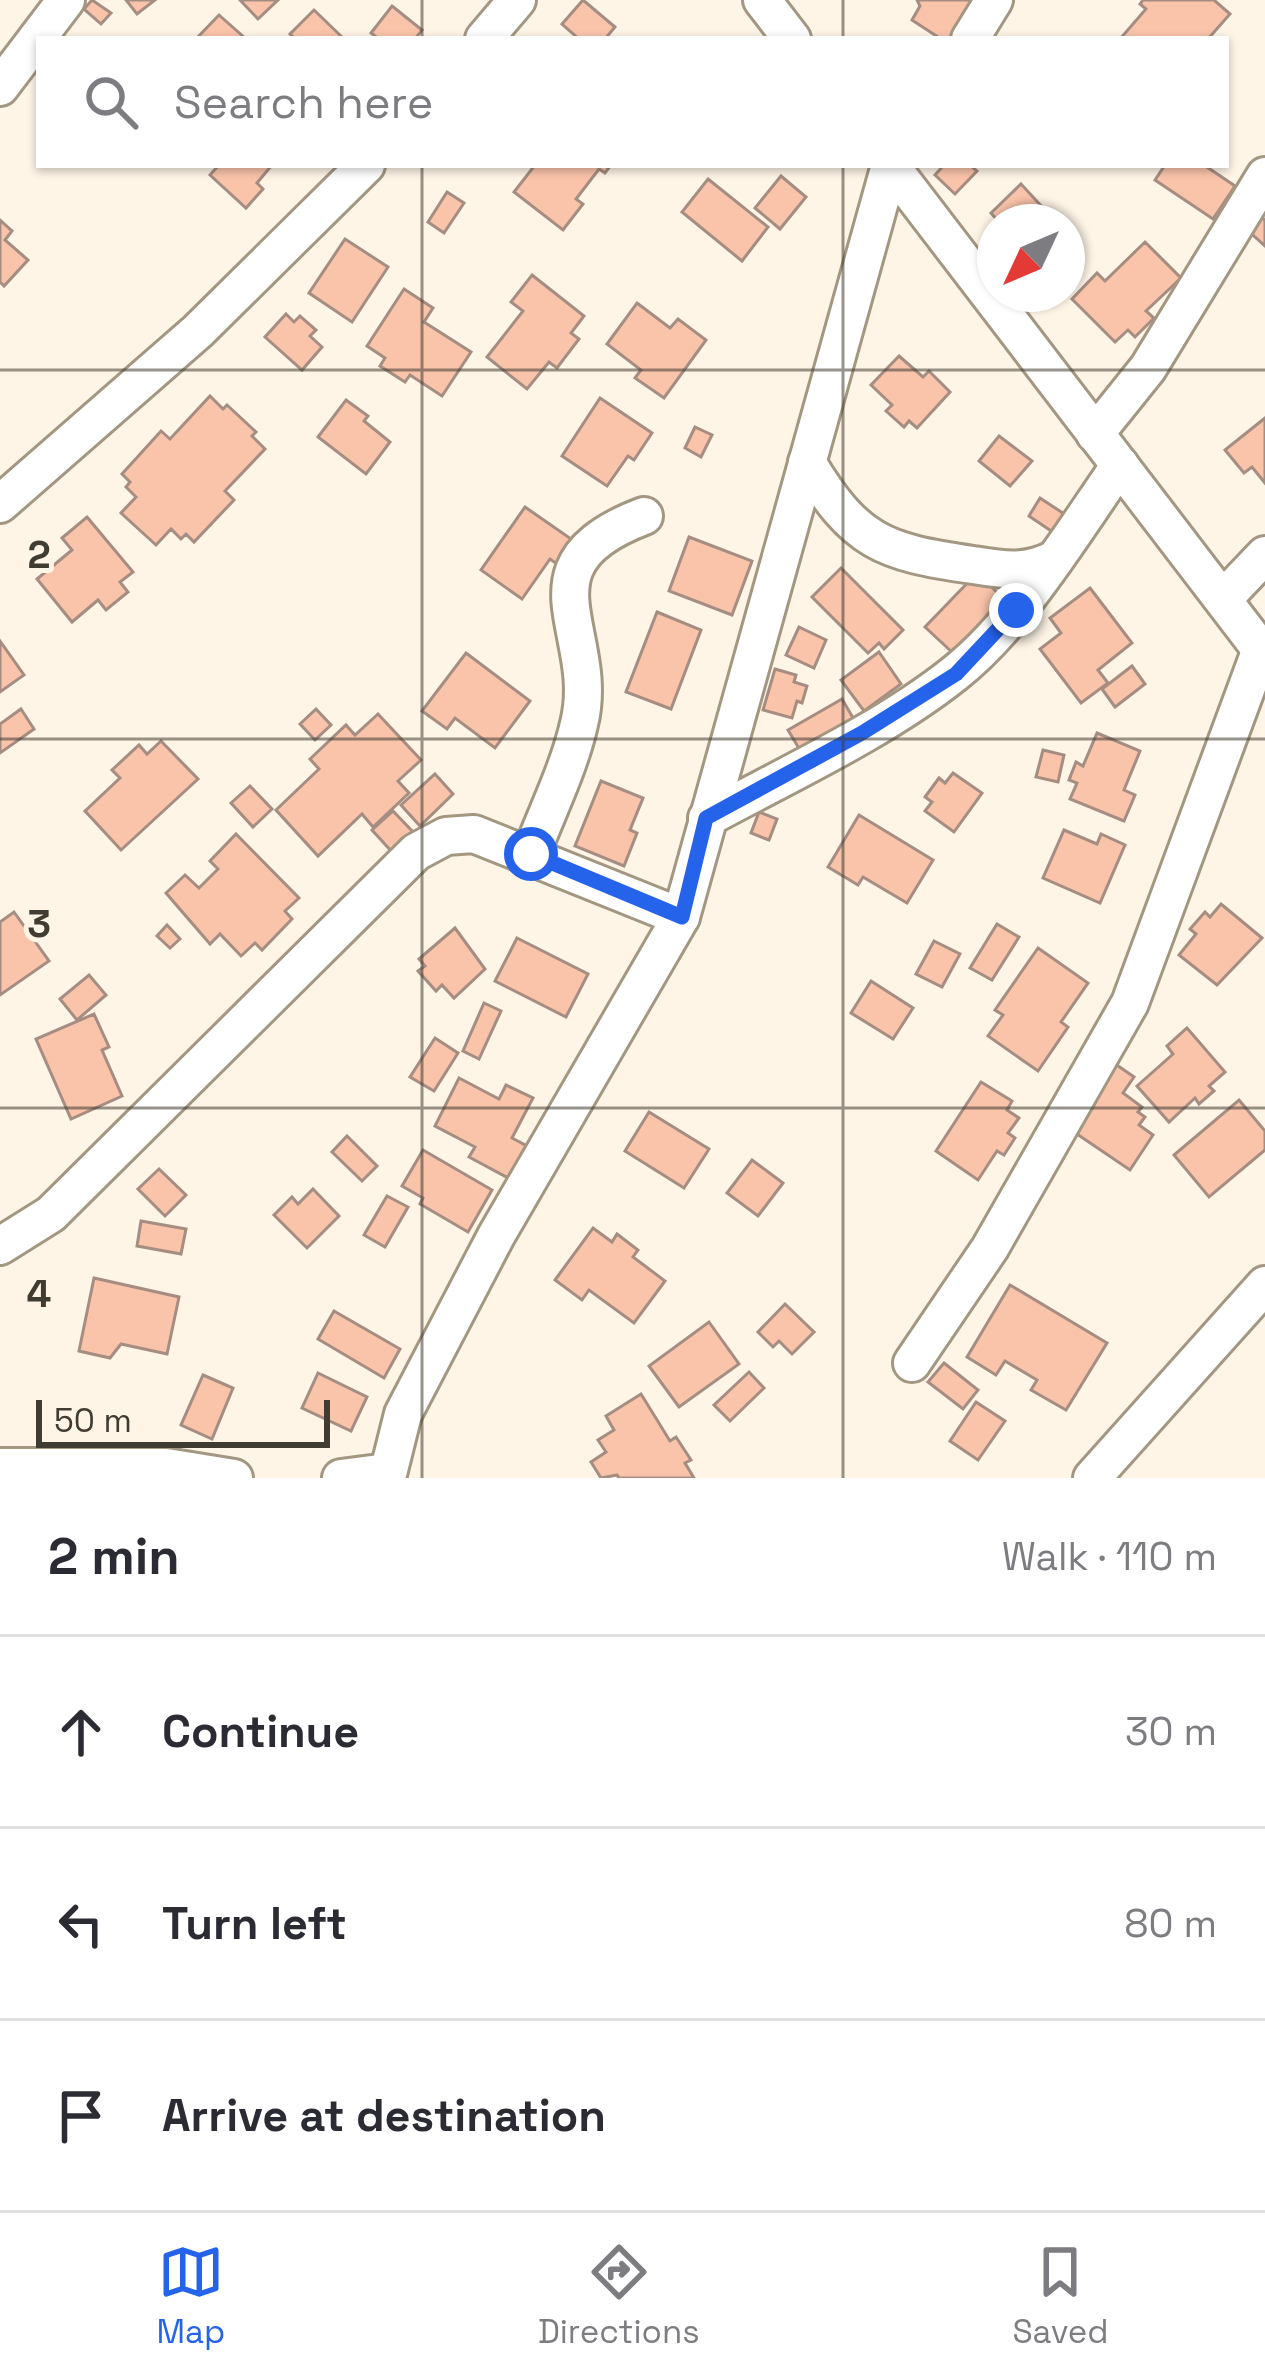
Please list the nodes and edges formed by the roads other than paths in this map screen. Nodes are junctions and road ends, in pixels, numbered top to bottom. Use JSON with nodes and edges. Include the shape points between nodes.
{"nodes":[{"id":1,"x":67,"y":0,"type":"edge"},
{"id":2,"x":517,"y":0,"type":"edge"},
{"id":3,"x":762,"y":0,"type":"edge"},
{"id":4,"x":994,"y":0,"type":"edge"},
{"id":5,"x":39,"y":36,"type":"edge"},
{"id":6,"x":487,"y":36,"type":"edge"},
{"id":7,"x":790,"y":36,"type":"edge"},
{"id":8,"x":972,"y":36,"type":"edge"},
{"id":9,"x":36,"y":40,"type":"edge"},
{"id":10,"x":0,"y":87,"type":"edge"},
{"id":11,"x":363,"y":168,"type":"edge"},
{"id":12,"x":889,"y":168,"type":"edge"},
{"id":13,"x":892,"y":168,"type":"edge"},
{"id":14,"x":1265,"y":176,"type":"edge"},
{"id":15,"x":1095,"y":434,"type":"junction"},
{"id":16,"x":807,"y":462,"type":"junction"},
{"id":17,"x":1120,"y":465,"type":"junction"},
{"id":18,"x":0,"y":504,"type":"edge"},
{"id":19,"x":644,"y":516,"type":"dead end"},
{"id":20,"x":1265,"y":555,"type":"edge"},
{"id":21,"x":1054,"y":559,"type":"junction"},
{"id":22,"x":1223,"y":599,"type":"junction"},
{"id":23,"x":1263,"y":652,"type":"edge"},
{"id":24,"x":706,"y":818,"type":"junction"},
{"id":25,"x":531,"y":854,"type":"junction"},
{"id":26,"x":682,"y":917,"type":"junction"},
{"id":27,"x":0,"y":1246,"type":"edge"},
{"id":28,"x":1265,"y":1285,"type":"edge"},
{"id":29,"x":912,"y":1363,"type":"dead end"},
{"id":30,"x":0,"y":1467,"type":"edge"},
{"id":31,"x":387,"y":1475,"type":"edge"},
{"id":32,"x":234,"y":1478,"type":"edge"},
{"id":33,"x":341,"y":1478,"type":"edge"},
{"id":34,"x":1092,"y":1478,"type":"edge"}],
"edges":[{"from":1,"to":5,"type":"street"},
{"from":2,"to":6,"type":"street"},
{"from":3,"to":7,"type":"street"},
{"from":4,"to":8,"type":"street"},
{"from":9,"to":10,"type":"street"},
{"from":11,"to":18,"type":"street","via":[[198,331]]},
{"from":12,"to":16,"type":"street"},
{"from":13,"to":15,"type":"street"},
{"from":14,"to":15,"type":"street","via":[[1148,368]]},
{"from":15,"to":17,"type":"street"},
{"from":16,"to":21,"type":"street","via":[[849,522],[878,544],[1017,572]]},
{"from":16,"to":24,"type":"street"},
{"from":17,"to":21,"type":"street"},
{"from":17,"to":22,"type":"street"},
{"from":19,"to":25,"type":"street","via":[[611,528],[573,572],[567,602],[584,679],[580,724]]},
{"from":20,"to":22,"type":"street"},
{"from":21,"to":24,"type":"street","via":[[956,674]]},
{"from":22,"to":23,"type":"street"},
{"from":23,"to":29,"type":"street","via":[[1130,1003],[991,1248]]},
{"from":24,"to":26,"type":"street"},
{"from":25,"to":26,"type":"street"},
{"from":25,"to":27,"type":"street","via":[[474,834],[446,836],[416,852],[51,1214]]},
{"from":26,"to":31,"type":"street","via":[[496,1236],[403,1414]]},
{"from":28,"to":34,"type":"street"},
{"from":30,"to":32,"type":"street","via":[[166,1467]]},
{"from":31,"to":33,"type":"street"}]}
